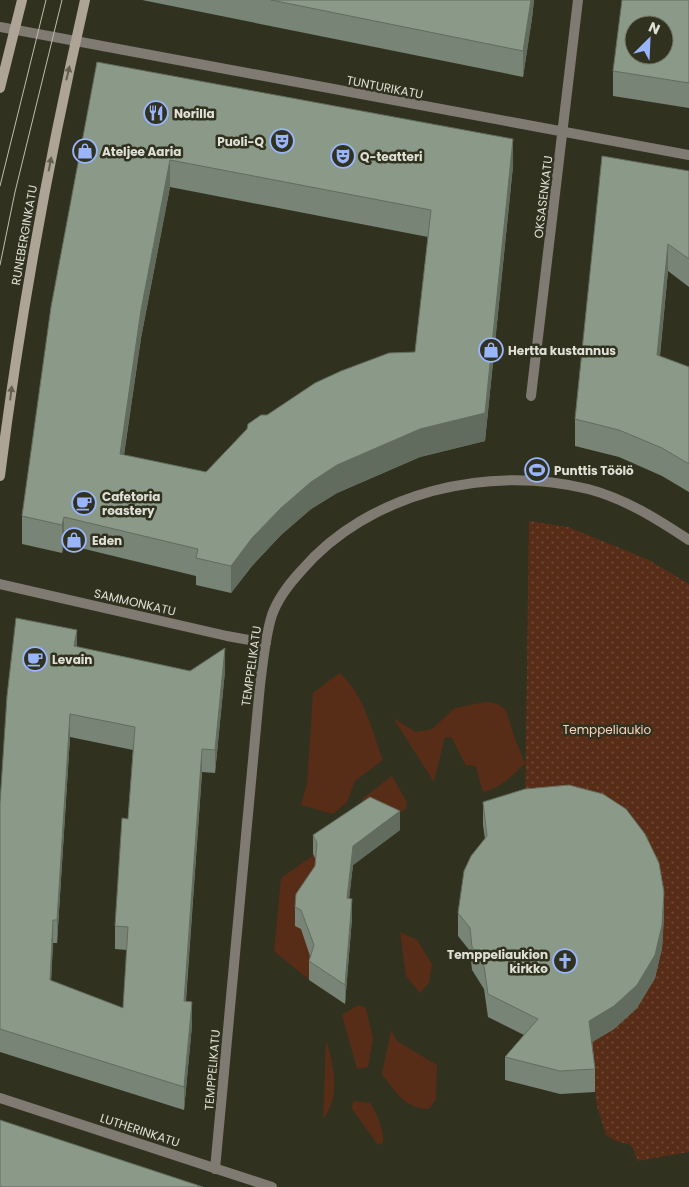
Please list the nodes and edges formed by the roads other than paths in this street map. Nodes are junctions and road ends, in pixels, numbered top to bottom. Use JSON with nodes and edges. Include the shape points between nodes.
{"nodes":[{"id":1,"x":22,"y":0,"type":"edge"},
{"id":2,"x":85,"y":0,"type":"edge"},
{"id":3,"x":578,"y":0,"type":"edge"},
{"id":4,"x":0,"y":27,"type":"edge"},
{"id":5,"x":14,"y":30,"type":"junction"},
{"id":6,"x":76,"y":42,"type":"junction"},
{"id":7,"x":0,"y":88,"type":"edge"},
{"id":8,"x":563,"y":133,"type":"junction"},
{"id":9,"x":689,"y":155,"type":"edge"},
{"id":10,"x":531,"y":396,"type":"dead end"},
{"id":11,"x":0,"y":476,"type":"edge"},
{"id":12,"x":689,"y":540,"type":"edge"},
{"id":13,"x":0,"y":584,"type":"edge"},
{"id":14,"x":266,"y":643,"type":"junction"},
{"id":15,"x":0,"y":1098,"type":"edge"},
{"id":16,"x":215,"y":1169,"type":"junction"},
{"id":17,"x":272,"y":1187,"type":"edge"}],
"edges":[{"from":1,"to":5,"type":"main road"},
{"from":2,"to":6,"type":"main road","name":"RUNEBERGINKATU"},
{"from":3,"to":8,"type":"street","name":"OKSASENKATU"},
{"from":4,"to":5,"type":"street","name":"TUNTURIKATU"},
{"from":5,"to":6,"type":"street","name":"TUNTURIKATU"},
{"from":5,"to":7,"type":"main road"},
{"from":6,"to":8,"type":"street","name":"TUNTURIKATU"},
{"from":11,"to":6,"type":"main road","name":"RUNEBERGINKATU","one_way":true,"via":[[35,236]]},
{"from":8,"to":9,"type":"street","name":"TUNTURIKATU"},
{"from":8,"to":10,"type":"street","name":"OKSASENKATU"},
{"from":12,"to":14,"type":"street","name":"TEMPPELIKATU","via":[[638,508],[588,489],[524,481],[459,485],[410,498],[377,512],[334,538],[286,588],[272,614]]},
{"from":13,"to":14,"type":"street","name":"SAMMONKATU"},
{"from":14,"to":16,"type":"street","name":"TEMPPELIKATU"},
{"from":15,"to":16,"type":"street","name":"LUTHERINKATU"},
{"from":16,"to":17,"type":"street","name":"LUTHERINKATU"}]}
